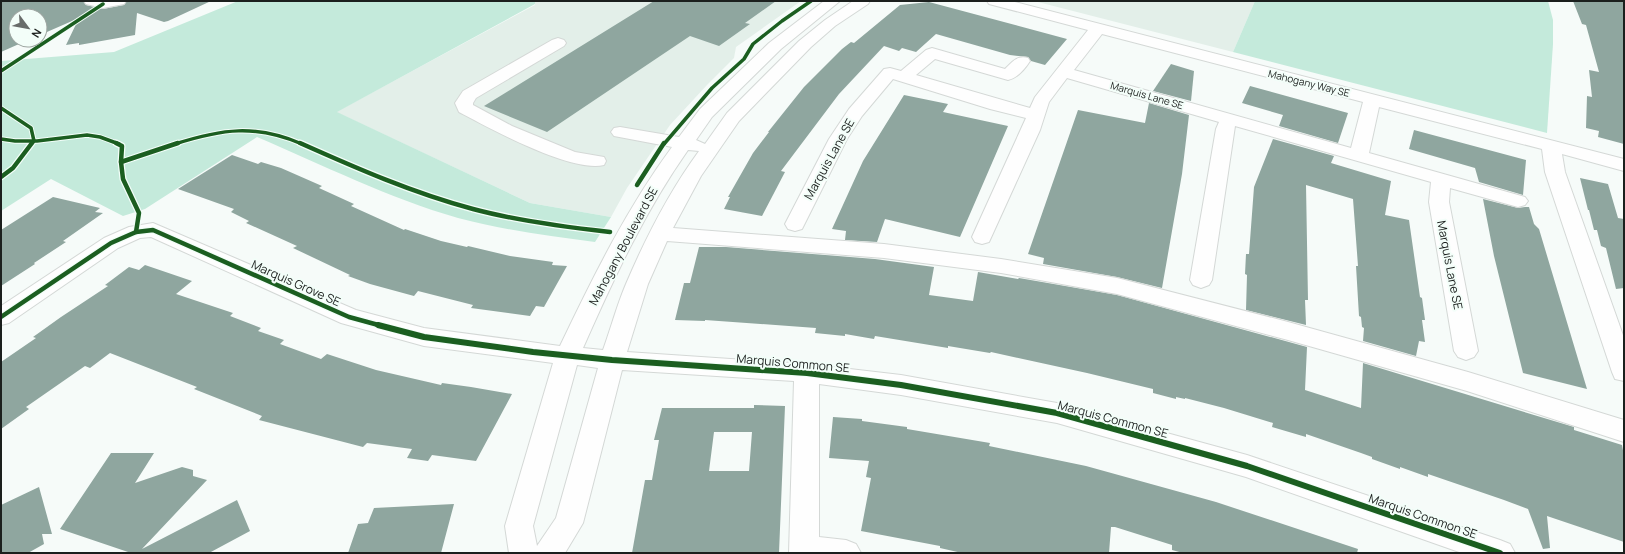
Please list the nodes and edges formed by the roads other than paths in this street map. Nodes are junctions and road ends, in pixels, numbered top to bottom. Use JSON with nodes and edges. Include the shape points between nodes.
{"nodes":[{"id":1,"x":91,"y":1,"type":"edge"},
{"id":2,"x":119,"y":1,"type":"edge"},
{"id":3,"x":833,"y":1,"type":"edge"},
{"id":4,"x":864,"y":1,"type":"edge"},
{"id":5,"x":994,"y":1,"type":"edge"},
{"id":6,"x":1098,"y":28,"type":"junction"},
{"id":7,"x":558,"y":43,"type":"dead end"},
{"id":8,"x":1022,"y":61,"type":"dead end"},
{"id":9,"x":1064,"y":72,"type":"junction"},
{"id":10,"x":904,"y":77,"type":"junction"},
{"id":11,"x":1372,"y":99,"type":"junction"},
{"id":12,"x":1036,"y":115,"type":"junction"},
{"id":13,"x":1229,"y":119,"type":"junction"},
{"id":14,"x":620,"y":132,"type":"dead end"},
{"id":15,"x":684,"y":144,"type":"junction"},
{"id":16,"x":1551,"y":145,"type":"junction"},
{"id":17,"x":710,"y":148,"type":"junction"},
{"id":18,"x":1359,"y":155,"type":"junction"},
{"id":19,"x":597,"y":161,"type":"dead end"},
{"id":20,"x":1624,"y":165,"type":"edge"},
{"id":21,"x":1440,"y":179,"type":"junction"},
{"id":22,"x":1518,"y":201,"type":"dead end"},
{"id":23,"x":795,"y":224,"type":"dead end"},
{"id":24,"x":659,"y":234,"type":"junction"},
{"id":25,"x":982,"y":237,"type":"dead end"},
{"id":26,"x":1200,"y":280,"type":"dead end"},
{"id":27,"x":1,"y":317,"type":"edge"},
{"id":28,"x":1466,"y":351,"type":"dead end"},
{"id":29,"x":567,"y":356,"type":"junction"},
{"id":30,"x":612,"y":360,"type":"junction"},
{"id":31,"x":1624,"y":372,"type":"edge"},
{"id":32,"x":807,"y":373,"type":"junction"},
{"id":33,"x":1624,"y":431,"type":"edge"},
{"id":34,"x":804,"y":551,"type":"edge"},
{"id":35,"x":524,"y":553,"type":"edge"},
{"id":36,"x":549,"y":553,"type":"edge"},
{"id":37,"x":846,"y":553,"type":"edge"},
{"id":38,"x":1500,"y":553,"type":"edge"}],
"edges":[{"from":1,"to":2,"type":"street","via":[[103,4]]},
{"from":3,"to":15,"type":"street","name":"Mahogany Boulevard SE","via":[[775,46],[706,113]]},
{"from":4,"to":17,"type":"street","via":[[835,19],[805,44],[733,117]]},
{"from":5,"to":6,"type":"street","name":"Mahogany Way SE"},
{"from":6,"to":9,"type":"street"},
{"from":6,"to":11,"type":"street","name":"Mahogany Way SE"},
{"from":7,"to":19,"type":"street","via":[[469,94],[464,103],[465,108],[506,130],[571,157]]},
{"from":8,"to":10,"type":"street","via":[[1008,76],[932,53]]},
{"from":9,"to":12,"type":"street","via":[[1041,101]]},
{"from":9,"to":13,"type":"street","name":"Marquis Lane SE"},
{"from":10,"to":12,"type":"street","name":"Marquis Lane SE"},
{"from":10,"to":23,"type":"street","name":"Marquis Lane SE","via":[[890,73],[855,113],[838,138]]},
{"from":11,"to":16,"type":"street","name":"Mahogany Way SE"},
{"from":11,"to":18,"type":"street"},
{"from":12,"to":25,"type":"street"},
{"from":13,"to":18,"type":"street","name":"Marquis Lane SE"},
{"from":13,"to":26,"type":"street","via":[[1225,129]]},
{"from":14,"to":15,"type":"street"},
{"from":15,"to":17,"type":"street"},
{"from":15,"to":29,"type":"street","name":"Mahogany Boulevard SE","via":[[641,209]]},
{"from":16,"to":20,"type":"street","name":"Mahogany Way SE"},
{"from":16,"to":31,"type":"street","via":[[1555,172]]},
{"from":17,"to":24,"type":"street","via":[[691,176]]},
{"from":18,"to":21,"type":"street","name":"Marquis Lane SE"},
{"from":21,"to":22,"type":"street","name":"Marquis Lane SE"},
{"from":21,"to":28,"type":"street","name":"Marquis Lane SE","via":[[1439,202]]},
{"from":24,"to":30,"type":"street","via":[[637,284]]},
{"from":24,"to":33,"type":"street","via":[[884,251],[1001,266],[1117,286],[1453,377]]},
{"from":27,"to":29,"type":"street","name":"Marquis Grove SE","via":[[111,243],[136,232],[153,230],[349,317],[424,337]]},
{"from":29,"to":30,"type":"street","name":"Marquis Grove SE"},
{"from":29,"to":35,"type":"street","name":"Mahogany Boulevard SE","via":[[519,526]]},
{"from":30,"to":32,"type":"street","name":"Marquis Common SE"},
{"from":30,"to":36,"type":"street","via":[[569,523]]},
{"from":32,"to":34,"type":"street"},
{"from":32,"to":38,"type":"street","name":"Marquis Common SE","via":[[901,385],[1057,413],[1247,466]]},
{"from":34,"to":37,"type":"street"}]}
